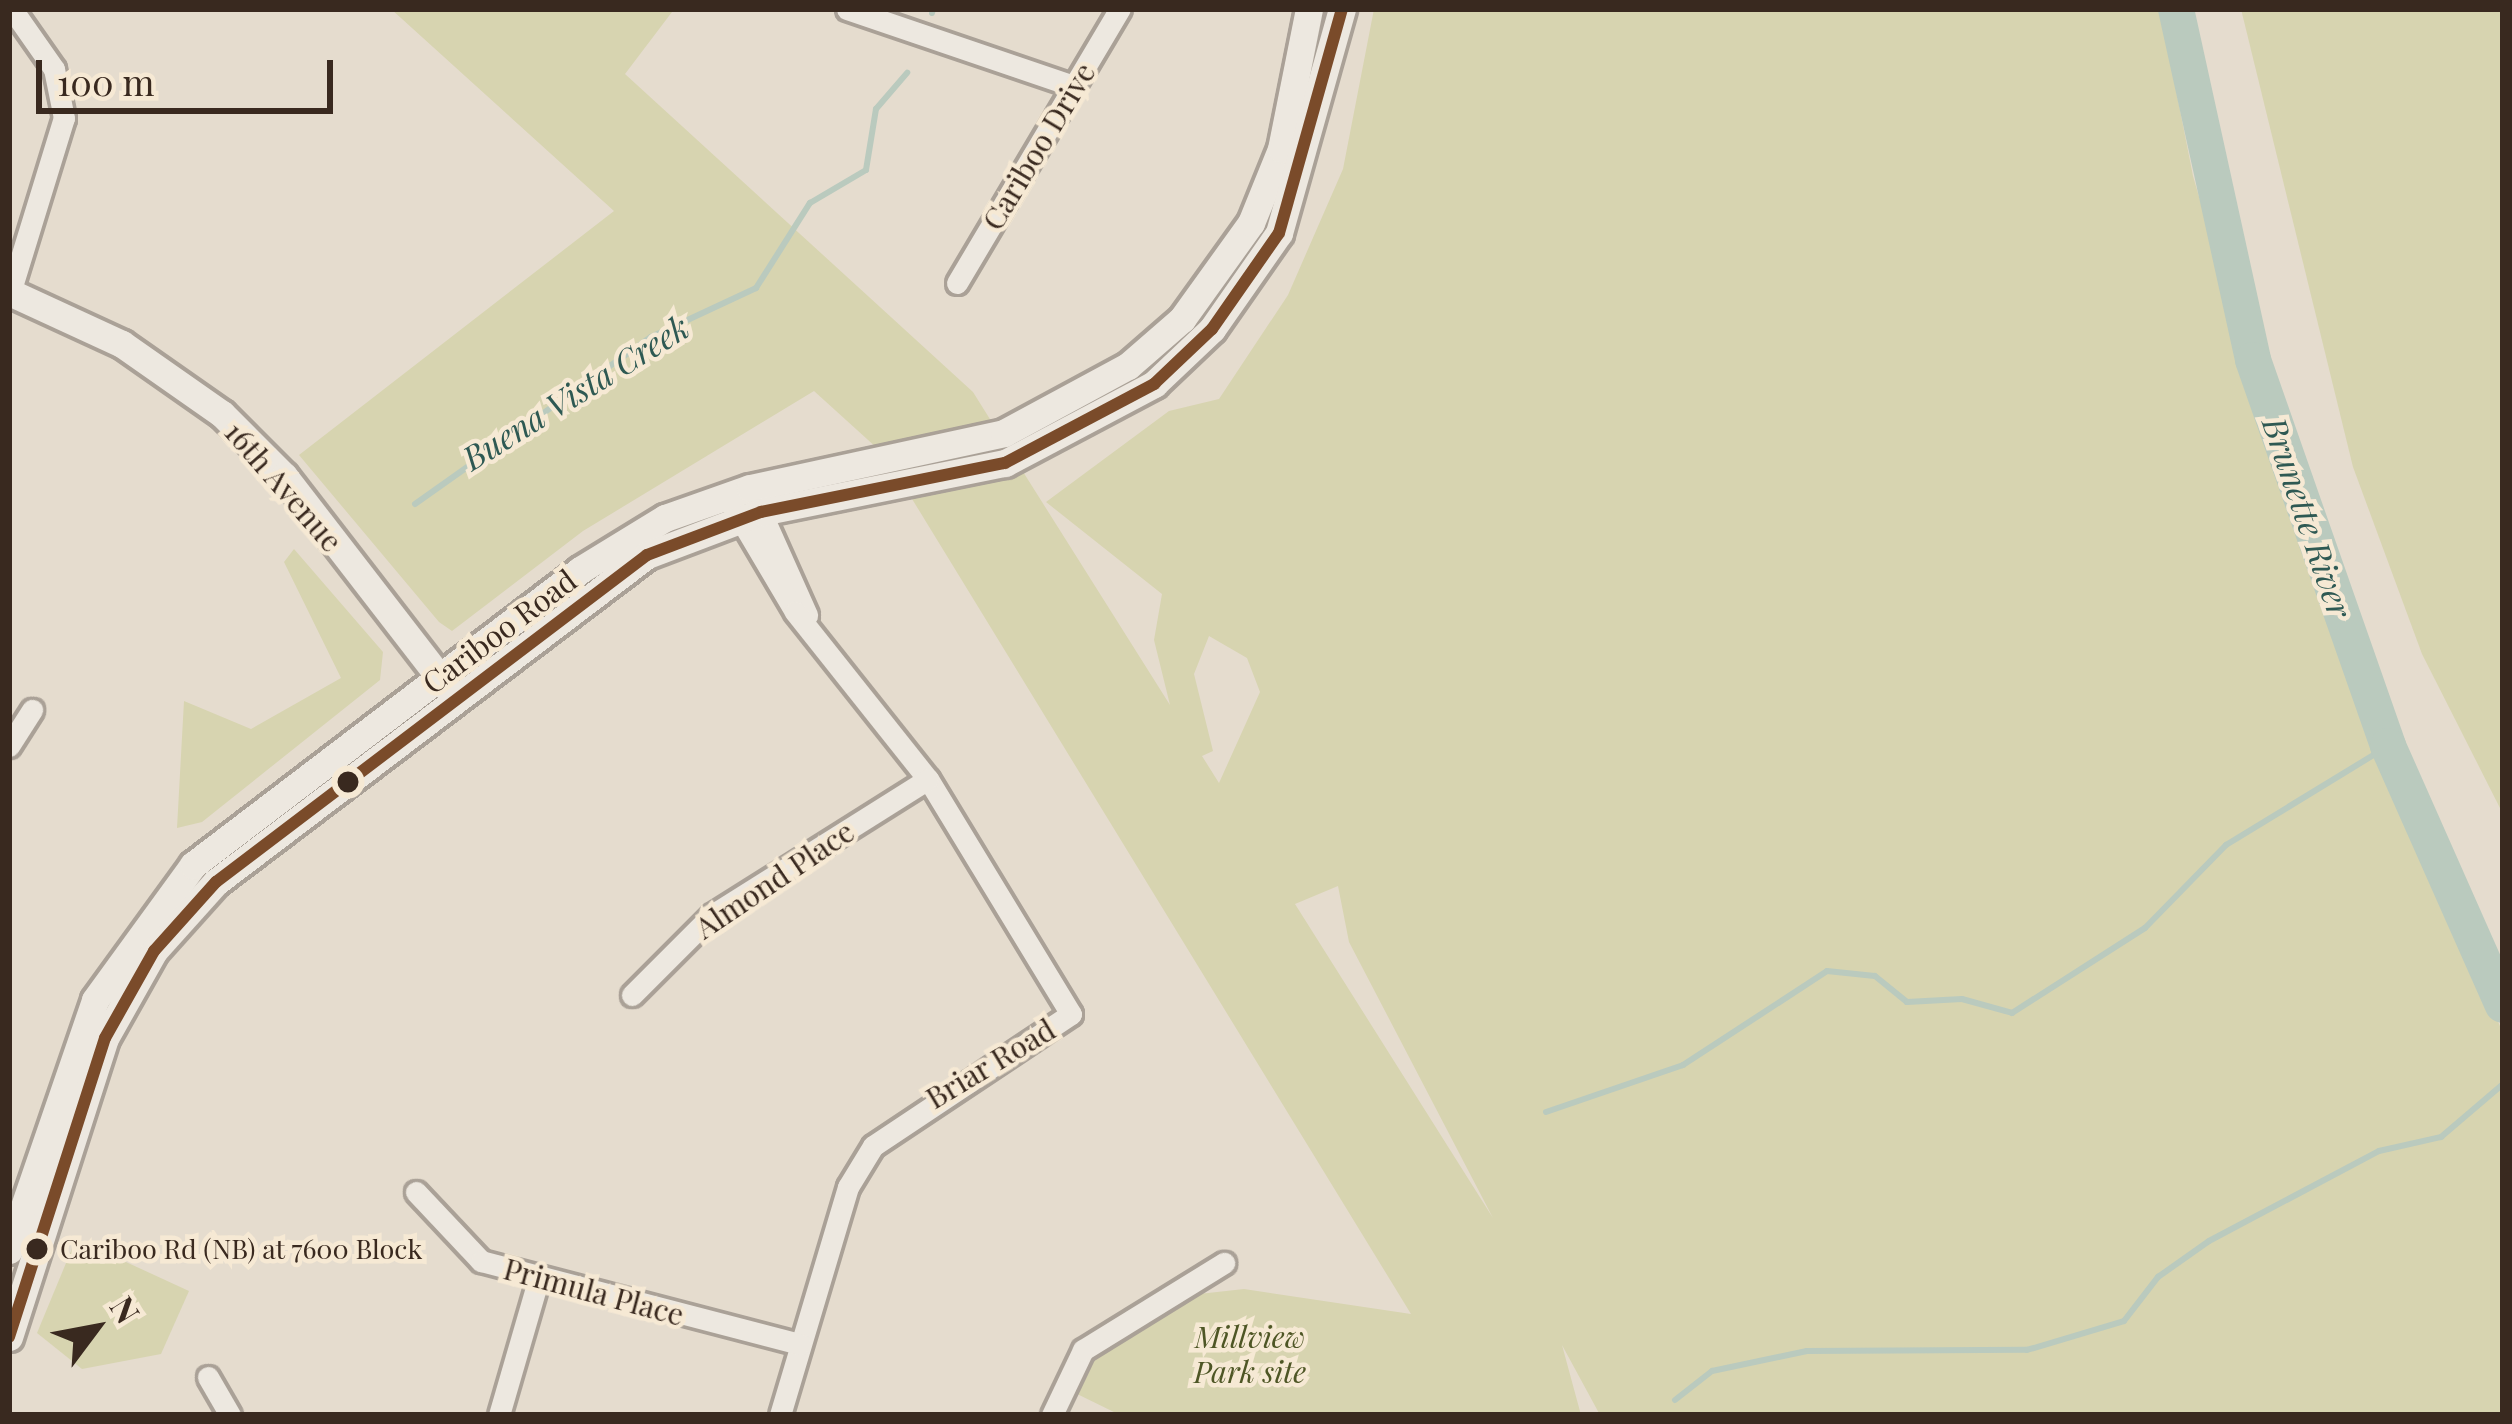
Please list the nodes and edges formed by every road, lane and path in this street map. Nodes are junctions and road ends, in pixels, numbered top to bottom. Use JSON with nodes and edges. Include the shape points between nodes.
{"nodes":[{"id":1,"x":847,"y":9,"type":"edge"},
{"id":2,"x":1120,"y":9,"type":"edge"},
{"id":3,"x":1309,"y":9,"type":"edge"},
{"id":4,"x":1342,"y":9,"type":"edge"},
{"id":5,"x":15,"y":22,"type":"edge"},
{"id":6,"x":1073,"y":86,"type":"junction"},
{"id":7,"x":957,"y":284,"type":"dead end"},
{"id":8,"x":10,"y":292,"type":"edge"},
{"id":9,"x":745,"y":504,"type":"junction"},
{"id":10,"x":446,"y":686,"type":"junction"},
{"id":11,"x":32,"y":710,"type":"dead end"},
{"id":12,"x":9,"y":746,"type":"edge"},
{"id":13,"x":928,"y":779,"type":"junction"},
{"id":14,"x":632,"y":995,"type":"dead end"},
{"id":15,"x":416,"y":1192,"type":"dead end"},
{"id":16,"x":9,"y":1250,"type":"edge"},
{"id":17,"x":1224,"y":1263,"type":"dead end"},
{"id":18,"x":538,"y":1277,"type":"junction"},
{"id":19,"x":9,"y":1337,"type":"edge"},
{"id":20,"x":800,"y":1344,"type":"junction"},
{"id":21,"x":208,"y":1377,"type":"dead end"},
{"id":22,"x":230,"y":1415,"type":"edge"},
{"id":23,"x":499,"y":1415,"type":"edge"},
{"id":24,"x":780,"y":1415,"type":"edge"},
{"id":25,"x":1052,"y":1415,"type":"edge"}],
"edges":[{"from":1,"to":6,"type":"street"},
{"from":2,"to":6,"type":"street","name":"Cariboo Drive"},
{"from":3,"to":9,"type":"street","name":"Cariboo Road","via":[[1266,190],[1229,260],[1159,341],[1070,405],[1004,433]]},
{"from":4,"to":9,"type":"street","name":"Cariboo Road","via":[[1279,232],[1212,329],[1154,384],[1005,463]]},
{"from":5,"to":8,"type":"street","via":[[54,69],[64,118],[57,169]]},
{"from":6,"to":7,"type":"street","name":"Cariboo Drive"},
{"from":8,"to":10,"type":"street","name":"16th Avenue","via":[[122,344],[222,414],[284,476]]},
{"from":9,"to":10,"type":"street","name":"Cariboo Road","via":[[616,574]]},
{"from":9,"to":13,"type":"street","name":"Briar Road","via":[[807,615]]},
{"from":10,"to":16,"type":"street","name":"Cariboo Road","via":[[193,866],[139,927],[75,1046]]},
{"from":10,"to":19,"type":"street","name":"Cariboo Road","via":[[235,864],[154,951],[94,1062]]},
{"from":11,"to":12,"type":"street"},
{"from":13,"to":14,"type":"street","name":"Almond Place","via":[[712,915]]},
{"from":13,"to":20,"type":"street","name":"Briar Road","via":[[1071,1014],[873,1145],[848,1187]]},
{"from":15,"to":18,"type":"street","name":"Primula Place","via":[[460,1249]]},
{"from":17,"to":25,"type":"street","via":[[1083,1350]]},
{"from":18,"to":20,"type":"street","name":"Primula Place"},
{"from":18,"to":23,"type":"street"},
{"from":20,"to":24,"type":"street","name":"Briar Road"},
{"from":21,"to":22,"type":"street"}]}
